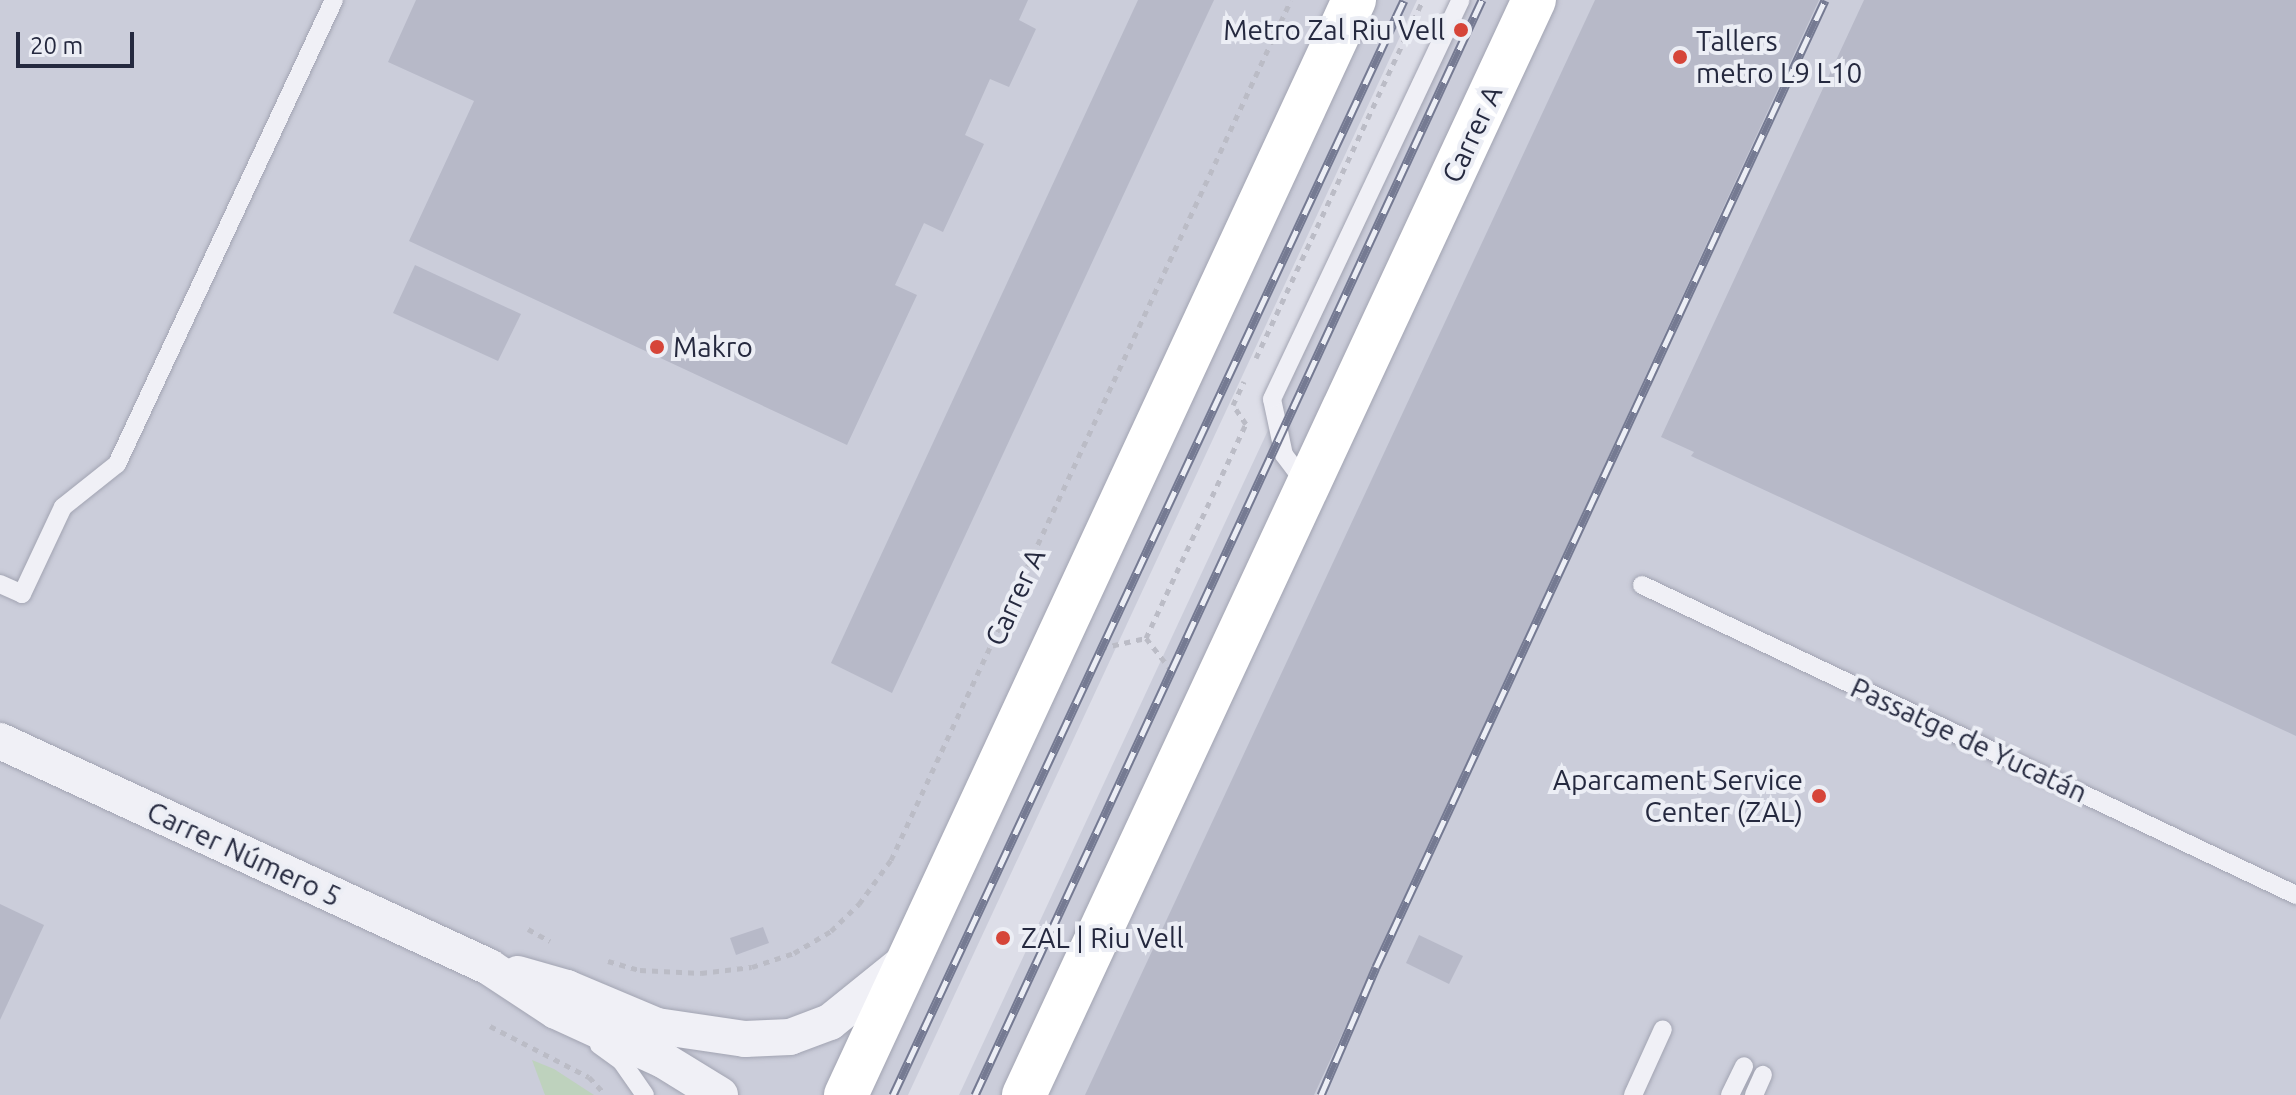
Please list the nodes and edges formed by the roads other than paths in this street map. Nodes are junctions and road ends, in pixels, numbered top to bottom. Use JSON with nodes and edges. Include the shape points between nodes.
{"nodes":[{"id":1,"x":334,"y":0,"type":"edge"},
{"id":2,"x":1354,"y":0,"type":"edge"},
{"id":3,"x":1461,"y":0,"type":"edge"},
{"id":4,"x":1534,"y":0,"type":"edge"},
{"id":5,"x":1308,"y":487,"type":"junction"},
{"id":6,"x":0,"y":584,"type":"edge"},
{"id":7,"x":1642,"y":585,"type":"dead end"},
{"id":8,"x":0,"y":741,"type":"edge"},
{"id":9,"x":2296,"y":895,"type":"edge"},
{"id":10,"x":910,"y":956,"type":"junction"},
{"id":11,"x":489,"y":967,"type":"junction"},
{"id":12,"x":556,"y":1011,"type":"junction"},
{"id":13,"x":1663,"y":1029,"type":"dead end"},
{"id":14,"x":1744,"y":1066,"type":"dead end"},
{"id":15,"x":1763,"y":1075,"type":"dead end"},
{"id":16,"x":645,"y":1095,"type":"edge"},
{"id":17,"x":720,"y":1095,"type":"edge"},
{"id":18,"x":846,"y":1095,"type":"edge"},
{"id":19,"x":1024,"y":1095,"type":"edge"},
{"id":20,"x":1633,"y":1095,"type":"edge"},
{"id":21,"x":1730,"y":1095,"type":"edge"},
{"id":22,"x":1754,"y":1095,"type":"edge"}],
"edges":[{"from":1,"to":6,"type":"lane","via":[[117,464],[63,507],[22,594]]},
{"from":2,"to":10,"type":"main road","name":"Carrer A"},
{"from":3,"to":5,"type":"lane","via":[[1272,399],[1284,455]]},
{"from":4,"to":5,"type":"main road","name":"Carrer A"},
{"from":5,"to":19,"type":"main road","name":"Carrer A"},
{"from":7,"to":9,"type":"lane","name":"Passatge de Yucatán"},
{"from":8,"to":11,"type":"street","name":"Carrer Número 5"},
{"from":10,"to":11,"type":"street","name":"Carrer Número 5","via":[[868,997],[830,1022],[790,1037],[745,1039],[657,1026],[567,988]]},
{"from":10,"to":18,"type":"main road","name":"Carrer A"},
{"from":11,"to":12,"type":"street","name":"Carrer Número 5"},
{"from":12,"to":16,"type":"lane","via":[[622,1062]]},
{"from":12,"to":17,"type":"street","name":"Carrer Número 5","via":[[663,1060]]},
{"from":13,"to":20,"type":"lane"},
{"from":14,"to":21,"type":"lane"},
{"from":15,"to":22,"type":"lane"}]}
